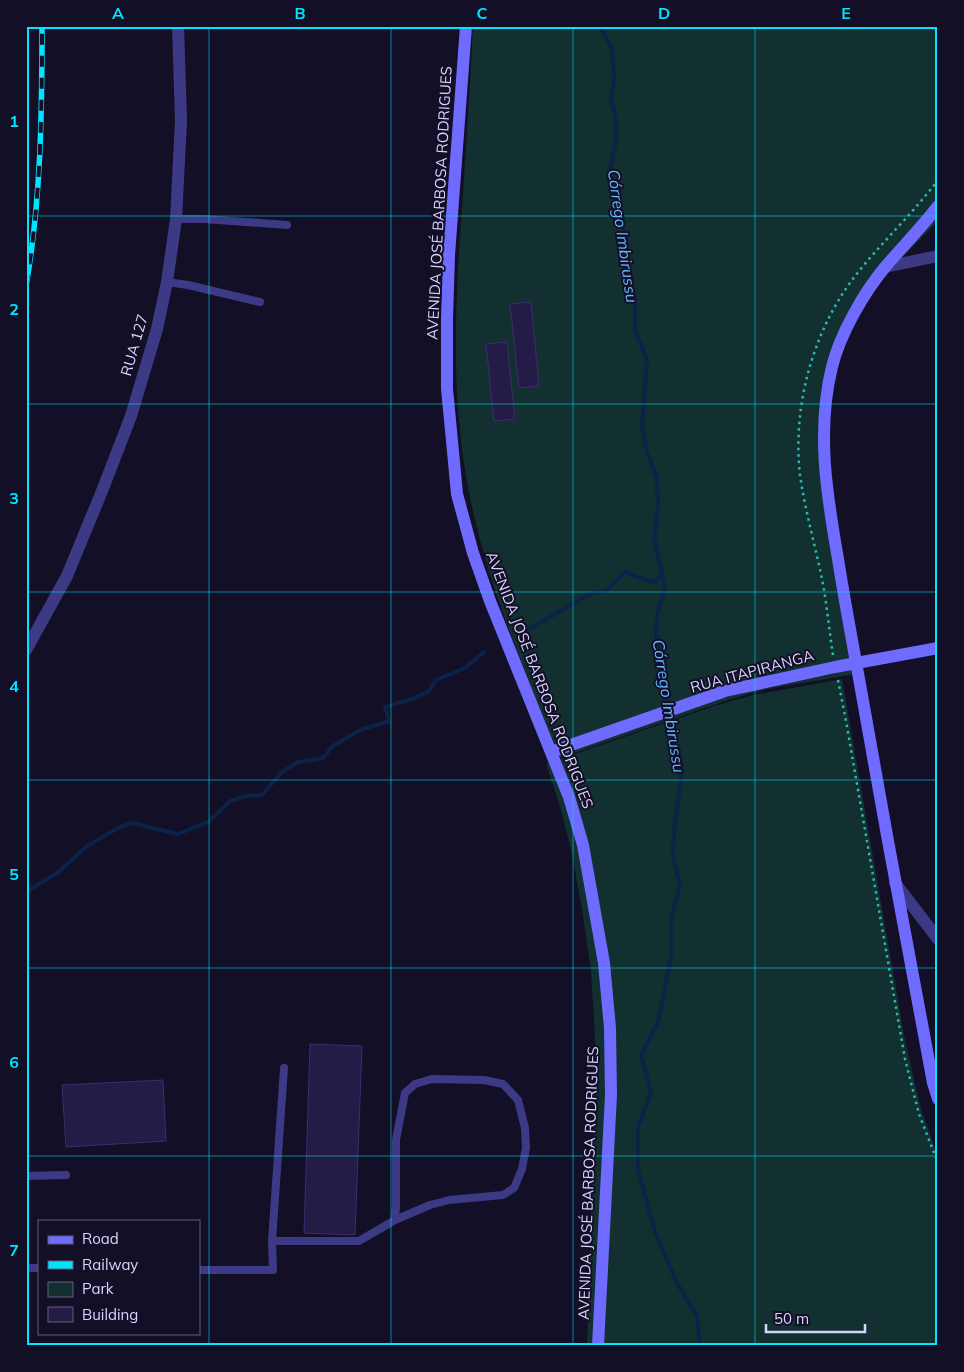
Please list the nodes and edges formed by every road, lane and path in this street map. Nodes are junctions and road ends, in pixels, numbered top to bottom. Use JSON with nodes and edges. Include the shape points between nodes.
{"nodes":[{"id":1,"x":178,"y":26,"type":"edge"},
{"id":2,"x":466,"y":26,"type":"edge"},
{"id":3,"x":938,"y":206,"type":"edge"},
{"id":4,"x":176,"y":219,"type":"junction"},
{"id":5,"x":288,"y":226,"type":"dead end"},
{"id":6,"x":938,"y":256,"type":"edge"},
{"id":7,"x":885,"y":267,"type":"junction"},
{"id":8,"x":167,"y":282,"type":"junction"},
{"id":9,"x":260,"y":302,"type":"dead end"},
{"id":10,"x":938,"y":648,"type":"edge"},
{"id":11,"x":26,"y":650,"type":"edge"},
{"id":12,"x":856,"y":663,"type":"junction"},
{"id":13,"x":551,"y":752,"type":"junction"},
{"id":14,"x":895,"y":884,"type":"junction"},
{"id":15,"x":938,"y":939,"type":"edge"},
{"id":16,"x":284,"y":1068,"type":"dead end"},
{"id":17,"x":938,"y":1099,"type":"edge"},
{"id":18,"x":66,"y":1175,"type":"dead end"},
{"id":19,"x":26,"y":1176,"type":"edge"},
{"id":20,"x":395,"y":1220,"type":"junction"},
{"id":21,"x":272,"y":1241,"type":"junction"},
{"id":22,"x":200,"y":1270,"type":"edge"},
{"id":23,"x":598,"y":1346,"type":"edge"}],
"edges":[{"from":1,"to":4,"type":"street","name":"RUA 127","via":[[181,122]]},
{"from":2,"to":13,"type":"main road","name":"AVENIDA JOSÉ BARBOSA RODRIGUES","via":[[447,319],[447,389],[457,494],[490,602]]},
{"from":3,"to":7,"type":"main road"},
{"from":4,"to":5,"type":"lane"},
{"from":4,"to":8,"type":"street","name":"RUA 127"},
{"from":6,"to":7,"type":"street"},
{"from":7,"to":12,"type":"main road","via":[[844,334],[832,365],[825,400],[825,476]]},
{"from":8,"to":9,"type":"lane"},
{"from":8,"to":11,"type":"street","name":"RUA 127","via":[[131,416],[66,576]]},
{"from":10,"to":12,"type":"main road","name":"RUA ITAPIRANGA"},
{"from":12,"to":13,"type":"main road","name":"RUA ITAPIRANGA","via":[[726,691]]},
{"from":12,"to":14,"type":"main road"},
{"from":13,"to":23,"type":"main road","name":"AVENIDA JOSÉ BARBOSA RODRIGUES","via":[[569,797],[582,845],[604,963],[610,1028],[611,1095]]},
{"from":14,"to":15,"type":"street"},
{"from":14,"to":17,"type":"main road"},
{"from":16,"to":21,"type":"lane"},
{"from":18,"to":19,"type":"lane"},
{"from":20,"to":20,"type":"lane","via":[[430,1205],[503,1195],[514,1188],[526,1148],[525,1128],[518,1100],[503,1084],[484,1080],[432,1079],[415,1084],[405,1093],[396,1140]]},
{"from":20,"to":21,"type":"lane","via":[[359,1240]]},
{"from":21,"to":22,"type":"lane","via":[[273,1270]]}]}
